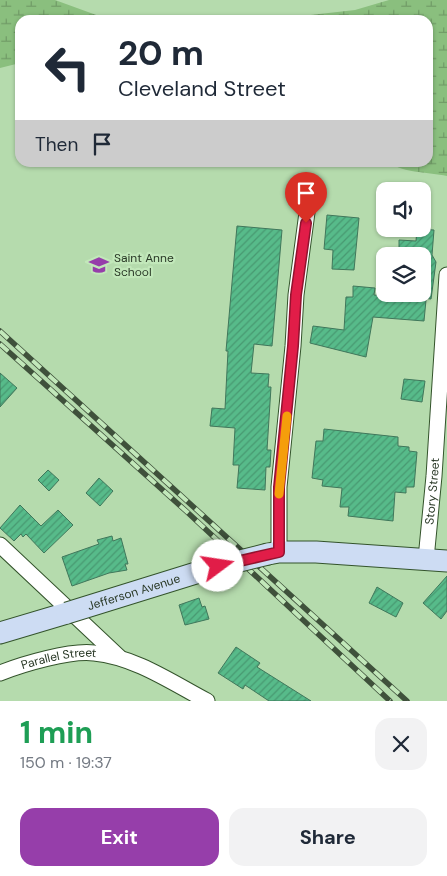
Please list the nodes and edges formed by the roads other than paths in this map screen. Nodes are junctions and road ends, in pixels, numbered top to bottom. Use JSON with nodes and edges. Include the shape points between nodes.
{"nodes":[{"id":1,"x":308,"y":205,"type":"dead end"},
{"id":2,"x":447,"y":275,"type":"edge"},
{"id":3,"x":0,"y":545,"type":"edge"},
{"id":4,"x":274,"y":553,"type":"junction"},
{"id":5,"x":426,"y":559,"type":"junction"},
{"id":6,"x":447,"y":561,"type":"edge"},
{"id":7,"x":0,"y":633,"type":"edge"},
{"id":8,"x":119,"y":657,"type":"junction"},
{"id":9,"x":0,"y":673,"type":"edge"},
{"id":10,"x":206,"y":701,"type":"edge"}],
"edges":[{"from":1,"to":4,"type":"street","via":[[296,295]]},
{"from":2,"to":5,"type":"street","name":"Story Street"},
{"from":3,"to":8,"type":"street","name":"Parallel Street"},
{"from":4,"to":5,"type":"main road","name":"Jefferson Avenue","via":[[368,554]]},
{"from":4,"to":7,"type":"main road","name":"Jefferson Avenue","bridge":true,"via":[[218,566]]},
{"from":5,"to":6,"type":"main road","name":"Jefferson Avenue"},
{"from":8,"to":9,"type":"street","name":"Parallel Street","via":[[92,652],[23,664]]},
{"from":8,"to":10,"type":"street","name":"Parallel Street"}]}
